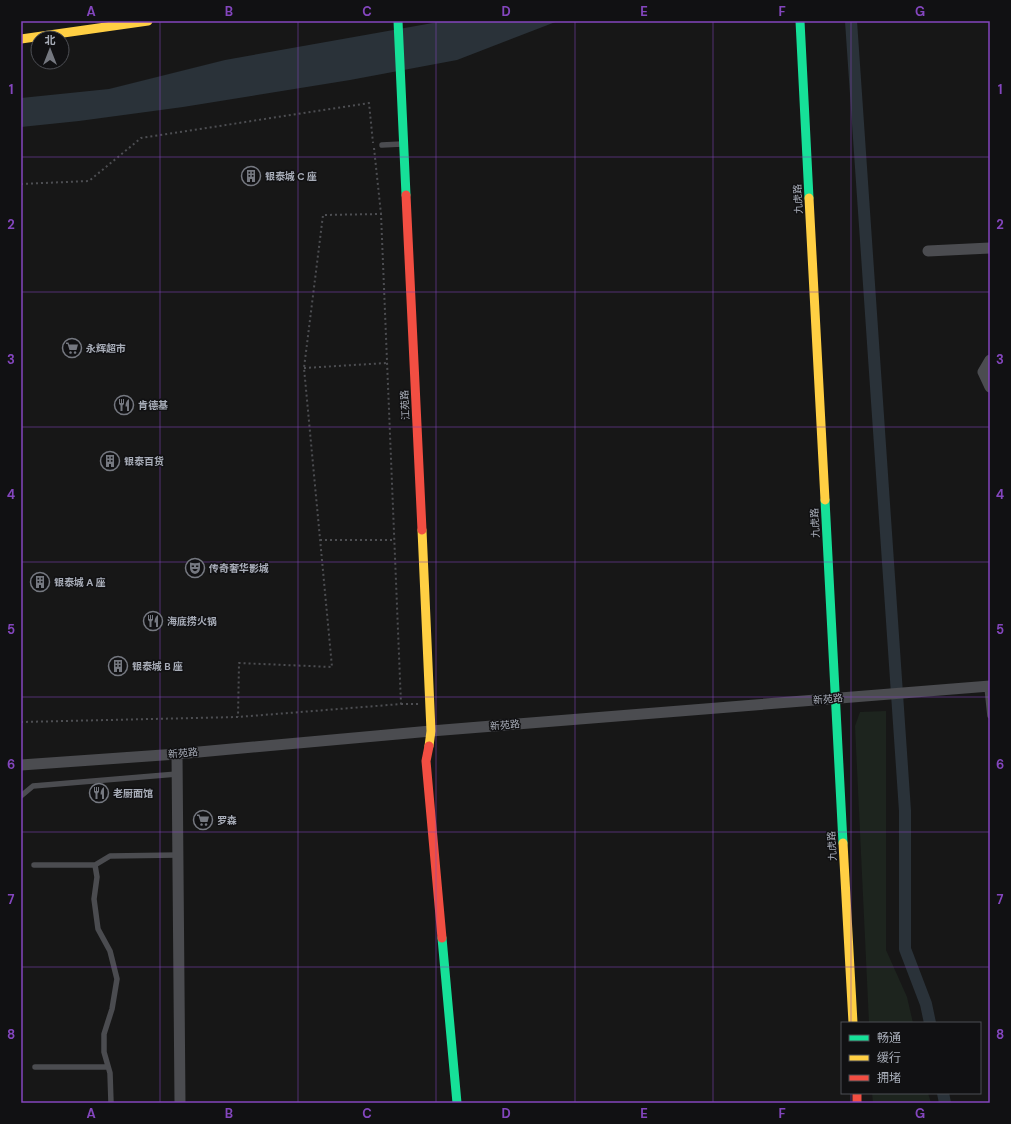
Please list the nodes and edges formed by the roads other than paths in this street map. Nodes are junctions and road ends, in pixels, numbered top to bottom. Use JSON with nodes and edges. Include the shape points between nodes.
{"nodes":[{"id":1,"x":148,"y":21,"type":"edge"},
{"id":2,"x":398,"y":21,"type":"edge"},
{"id":3,"x":800,"y":21,"type":"edge"},
{"id":4,"x":21,"y":39,"type":"edge"},
{"id":5,"x":404,"y":144,"type":"junction"},
{"id":6,"x":382,"y":145,"type":"dead end"},
{"id":7,"x":990,"y":248,"type":"edge"},
{"id":8,"x":928,"y":251,"type":"dead end"},
{"id":9,"x":990,"y":360,"type":"edge"},
{"id":10,"x":990,"y":388,"type":"edge"},
{"id":11,"x":989,"y":686,"type":"edge"},
{"id":12,"x":835,"y":699,"type":"junction"},
{"id":13,"x":990,"y":716,"type":"edge"},
{"id":14,"x":430,"y":731,"type":"junction"},
{"id":15,"x":177,"y":754,"type":"junction"},
{"id":16,"x":21,"y":765,"type":"edge"},
{"id":17,"x":177,"y":774,"type":"junction"},
{"id":18,"x":21,"y":796,"type":"edge"},
{"id":19,"x":178,"y":855,"type":"junction"},
{"id":20,"x":34,"y":865,"type":"dead end"},
{"id":21,"x":95,"y":865,"type":"junction"},
{"id":22,"x":853,"y":1022,"type":"edge"},
{"id":23,"x":35,"y":1067,"type":"dead end"},
{"id":24,"x":108,"y":1067,"type":"junction"},
{"id":25,"x":111,"y":1103,"type":"edge"},
{"id":26,"x":180,"y":1103,"type":"edge"},
{"id":27,"x":458,"y":1103,"type":"edge"}],
"edges":[{"from":1,"to":4,"type":"street"},
{"from":2,"to":5,"type":"street","name":"江苑路"},
{"from":3,"to":12,"type":"street","name":"九虎路"},
{"from":5,"to":6,"type":"lane"},
{"from":5,"to":14,"type":"street","name":"江苑路"},
{"from":7,"to":8,"type":"street"},
{"from":9,"to":10,"type":"street","via":[[982,372]]},
{"from":11,"to":12,"type":"street","name":"新苑路"},
{"from":11,"to":13,"type":"lane"},
{"from":12,"to":14,"type":"street","name":"新苑路"},
{"from":12,"to":22,"type":"street","name":"九虎路"},
{"from":14,"to":15,"type":"street","name":"新苑路"},
{"from":14,"to":27,"type":"street","name":"江苑路","via":[[426,761]]},
{"from":15,"to":16,"type":"street","name":"新苑路"},
{"from":15,"to":17,"type":"street"},
{"from":17,"to":18,"type":"lane","via":[[33,786]]},
{"from":17,"to":19,"type":"street"},
{"from":19,"to":21,"type":"lane","via":[[110,856]]},
{"from":19,"to":26,"type":"street"},
{"from":20,"to":21,"type":"lane"},
{"from":21,"to":24,"type":"lane","via":[[97,877],[94,899],[98,929],[110,951],[117,979],[112,1009],[104,1034],[104,1052]]},
{"from":23,"to":24,"type":"lane"},
{"from":24,"to":25,"type":"lane"}]}
